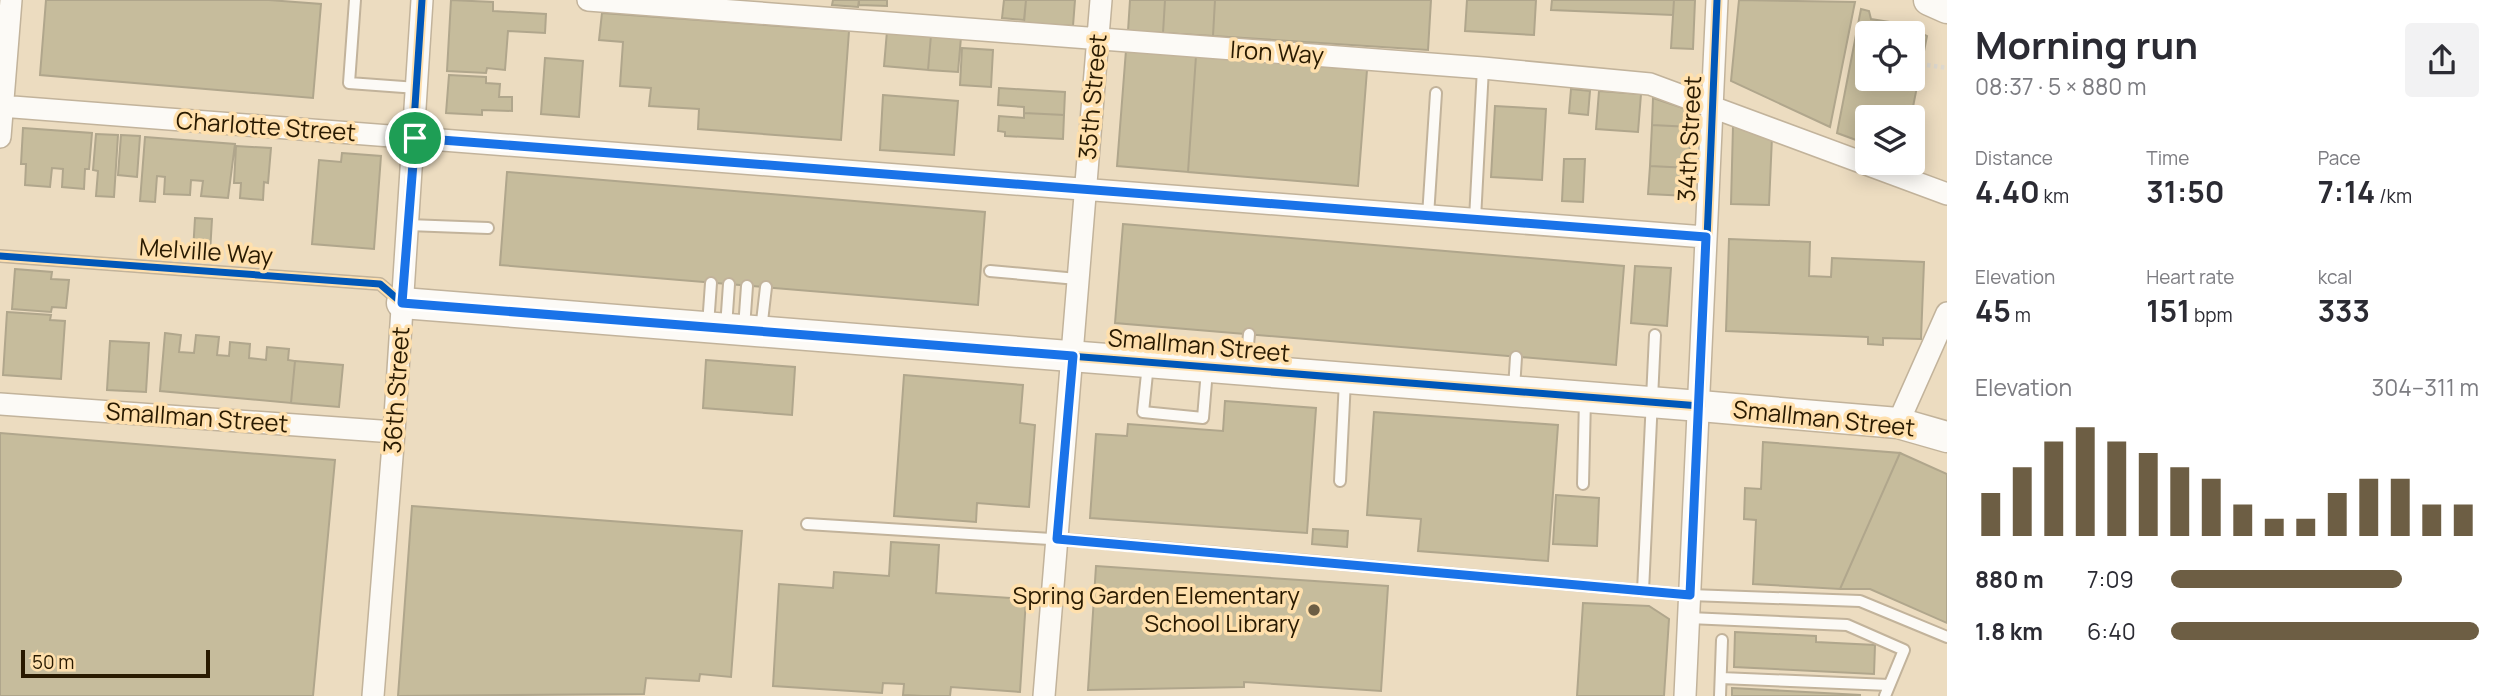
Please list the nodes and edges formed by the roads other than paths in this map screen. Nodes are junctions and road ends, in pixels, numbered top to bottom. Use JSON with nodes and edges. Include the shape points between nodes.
{"nodes":[{"id":1,"x":11,"y":0,"type":"edge"},
{"id":2,"x":355,"y":0,"type":"edge"},
{"id":3,"x":422,"y":0,"type":"edge"},
{"id":4,"x":588,"y":0,"type":"edge"},
{"id":5,"x":1101,"y":0,"type":"edge"},
{"id":6,"x":1717,"y":0,"type":"edge"},
{"id":7,"x":1930,"y":0,"type":"edge"},
{"id":8,"x":612,"y":1,"type":"edge"},
{"id":9,"x":771,"y":7,"type":"edge"},
{"id":10,"x":1947,"y":8,"type":"edge"},
{"id":11,"x":1097,"y":41,"type":"junction"},
{"id":12,"x":1483,"y":68,"type":"junction"},
{"id":13,"x":417,"y":88,"type":"junction"},
{"id":14,"x":1436,"y":93,"type":"dead end"},
{"id":15,"x":1711,"y":105,"type":"junction"},
{"id":16,"x":1,"y":106,"type":"edge"},
{"id":17,"x":0,"y":137,"type":"edge"},
{"id":18,"x":415,"y":138,"type":"junction"},
{"id":19,"x":1085,"y":189,"type":"junction"},
{"id":20,"x":1947,"y":194,"type":"edge"},
{"id":21,"x":1428,"y":216,"type":"junction"},
{"id":22,"x":1475,"y":219,"type":"junction"},
{"id":23,"x":408,"y":225,"type":"junction"},
{"id":24,"x":488,"y":228,"type":"dead end"},
{"id":25,"x":1706,"y":237,"type":"junction"},
{"id":26,"x":0,"y":256,"type":"edge"},
{"id":27,"x":990,"y":271,"type":"dead end"},
{"id":28,"x":1077,"y":279,"type":"junction"},
{"id":29,"x":711,"y":283,"type":"dead end"},
{"id":30,"x":729,"y":284,"type":"dead end"},
{"id":31,"x":747,"y":286,"type":"dead end"},
{"id":32,"x":766,"y":287,"type":"dead end"},
{"id":33,"x":402,"y":303,"type":"junction"},
{"id":34,"x":1947,"y":313,"type":"edge"},
{"id":35,"x":735,"y":329,"type":"junction"},
{"id":36,"x":1249,"y":334,"type":"dead end"},
{"id":37,"x":1655,"y":335,"type":"dead end"},
{"id":38,"x":1073,"y":356,"type":"junction"},
{"id":39,"x":1516,"y":357,"type":"dead end"},
{"id":40,"x":1148,"y":362,"type":"junction"},
{"id":41,"x":1208,"y":367,"type":"junction"},
{"id":42,"x":1246,"y":369,"type":"junction"},
{"id":43,"x":1345,"y":377,"type":"junction"},
{"id":44,"x":1514,"y":391,"type":"junction"},
{"id":45,"x":1585,"y":396,"type":"junction"},
{"id":46,"x":1651,"y":402,"type":"junction"},
{"id":47,"x":0,"y":404,"type":"edge"},
{"id":48,"x":1700,"y":405,"type":"junction"},
{"id":49,"x":1898,"y":423,"type":"junction"},
{"id":50,"x":394,"y":432,"type":"junction"},
{"id":51,"x":1947,"y":437,"type":"edge"},
{"id":52,"x":1340,"y":481,"type":"dead end"},
{"id":53,"x":1583,"y":484,"type":"dead end"},
{"id":54,"x":807,"y":524,"type":"dead end"},
{"id":55,"x":1057,"y":539,"type":"junction"},
{"id":56,"x":1643,"y":590,"type":"junction"},
{"id":57,"x":1690,"y":595,"type":"junction"},
{"id":58,"x":1689,"y":618,"type":"junction"},
{"id":59,"x":1947,"y":637,"type":"edge"},
{"id":60,"x":1722,"y":640,"type":"dead end"},
{"id":61,"x":1721,"y":678,"type":"junction"},
{"id":62,"x":1887,"y":690,"type":"edge"},
{"id":63,"x":373,"y":696,"type":"edge"},
{"id":64,"x":1044,"y":696,"type":"edge"},
{"id":65,"x":1685,"y":696,"type":"edge"},
{"id":66,"x":1720,"y":696,"type":"edge"}],
"edges":[{"from":1,"to":16,"type":"street"},
{"from":2,"to":13,"type":"lane","via":[[349,83]]},
{"from":3,"to":13,"type":"street","name":"36th Street"},
{"from":4,"to":8,"type":"street","name":"Iron Way"},
{"from":5,"to":11,"type":"street","name":"35th Street"},
{"from":6,"to":15,"type":"street","name":"34th Street"},
{"from":7,"to":10,"type":"street"},
{"from":8,"to":9,"type":"street","name":"Iron Way"},
{"from":9,"to":11,"type":"street","name":"Iron Way"},
{"from":11,"to":12,"type":"street","name":"Iron Way"},
{"from":11,"to":19,"type":"street","name":"35th Street"},
{"from":12,"to":15,"type":"street","name":"Iron Way","via":[[1650,84]]},
{"from":12,"to":22,"type":"lane"},
{"from":13,"to":18,"type":"street","name":"36th Street"},
{"from":14,"to":21,"type":"lane"},
{"from":15,"to":20,"type":"street","name":"Iron Way"},
{"from":15,"to":25,"type":"street","name":"34th Street"},
{"from":16,"to":17,"type":"street"},
{"from":16,"to":18,"type":"street","name":"Charlotte Street"},
{"from":18,"to":19,"type":"street","name":"Charlotte Street"},
{"from":18,"to":23,"type":"street","name":"36th Street"},
{"from":19,"to":21,"type":"street","name":"Charlotte Street"},
{"from":19,"to":28,"type":"street","name":"35th Street"},
{"from":21,"to":22,"type":"street","name":"Charlotte Street"},
{"from":22,"to":25,"type":"street","name":"Charlotte Street"},
{"from":23,"to":24,"type":"lane"},
{"from":23,"to":33,"type":"street","name":"36th Street"},
{"from":25,"to":48,"type":"street","name":"34th Street"},
{"from":26,"to":33,"type":"lane","name":"Melville Way","via":[[380,284]]},
{"from":27,"to":28,"type":"lane"},
{"from":28,"to":38,"type":"street","name":"35th Street"},
{"from":29,"to":35,"type":"lane"},
{"from":30,"to":35,"type":"lane"},
{"from":31,"to":35,"type":"lane"},
{"from":32,"to":35,"type":"lane"},
{"from":33,"to":35,"type":"street","name":"Smallman Street"},
{"from":33,"to":50,"type":"street","name":"36th Street"},
{"from":34,"to":49,"type":"street"},
{"from":35,"to":38,"type":"street","name":"Smallman Street"},
{"from":36,"to":42,"type":"lane"},
{"from":37,"to":46,"type":"lane"},
{"from":38,"to":40,"type":"street","name":"Smallman Street"},
{"from":38,"to":55,"type":"street","name":"35th Street"},
{"from":39,"to":44,"type":"lane"},
{"from":40,"to":41,"type":"street","name":"Smallman Street"},
{"from":40,"to":41,"type":"lane","via":[[1143,412],[1203,418]]},
{"from":41,"to":42,"type":"street","name":"Smallman Street"},
{"from":42,"to":43,"type":"street","name":"Smallman Street"},
{"from":43,"to":44,"type":"street","name":"Smallman Street"},
{"from":43,"to":52,"type":"lane"},
{"from":44,"to":45,"type":"street","name":"Smallman Street"},
{"from":45,"to":46,"type":"street","name":"Smallman Street"},
{"from":45,"to":53,"type":"lane"},
{"from":46,"to":48,"type":"street","name":"Smallman Street"},
{"from":46,"to":56,"type":"lane"},
{"from":47,"to":50,"type":"street","name":"Smallman Street"},
{"from":48,"to":49,"type":"street","name":"Smallman Street"},
{"from":48,"to":57,"type":"street","name":"34th Street"},
{"from":49,"to":51,"type":"street","name":"Smallman Street"},
{"from":50,"to":63,"type":"street","name":"36th Street"},
{"from":54,"to":55,"type":"lane"},
{"from":55,"to":56,"type":"lane"},
{"from":55,"to":64,"type":"street","name":"35th Street"},
{"from":56,"to":57,"type":"lane"},
{"from":57,"to":58,"type":"street","name":"34th Street"},
{"from":57,"to":59,"type":"lane","via":[[1860,601]]},
{"from":58,"to":62,"type":"lane","via":[[1847,625],[1904,650]]},
{"from":58,"to":65,"type":"street","name":"34th Street"},
{"from":60,"to":61,"type":"lane"},
{"from":61,"to":62,"type":"lane"},
{"from":61,"to":66,"type":"lane"}]}
